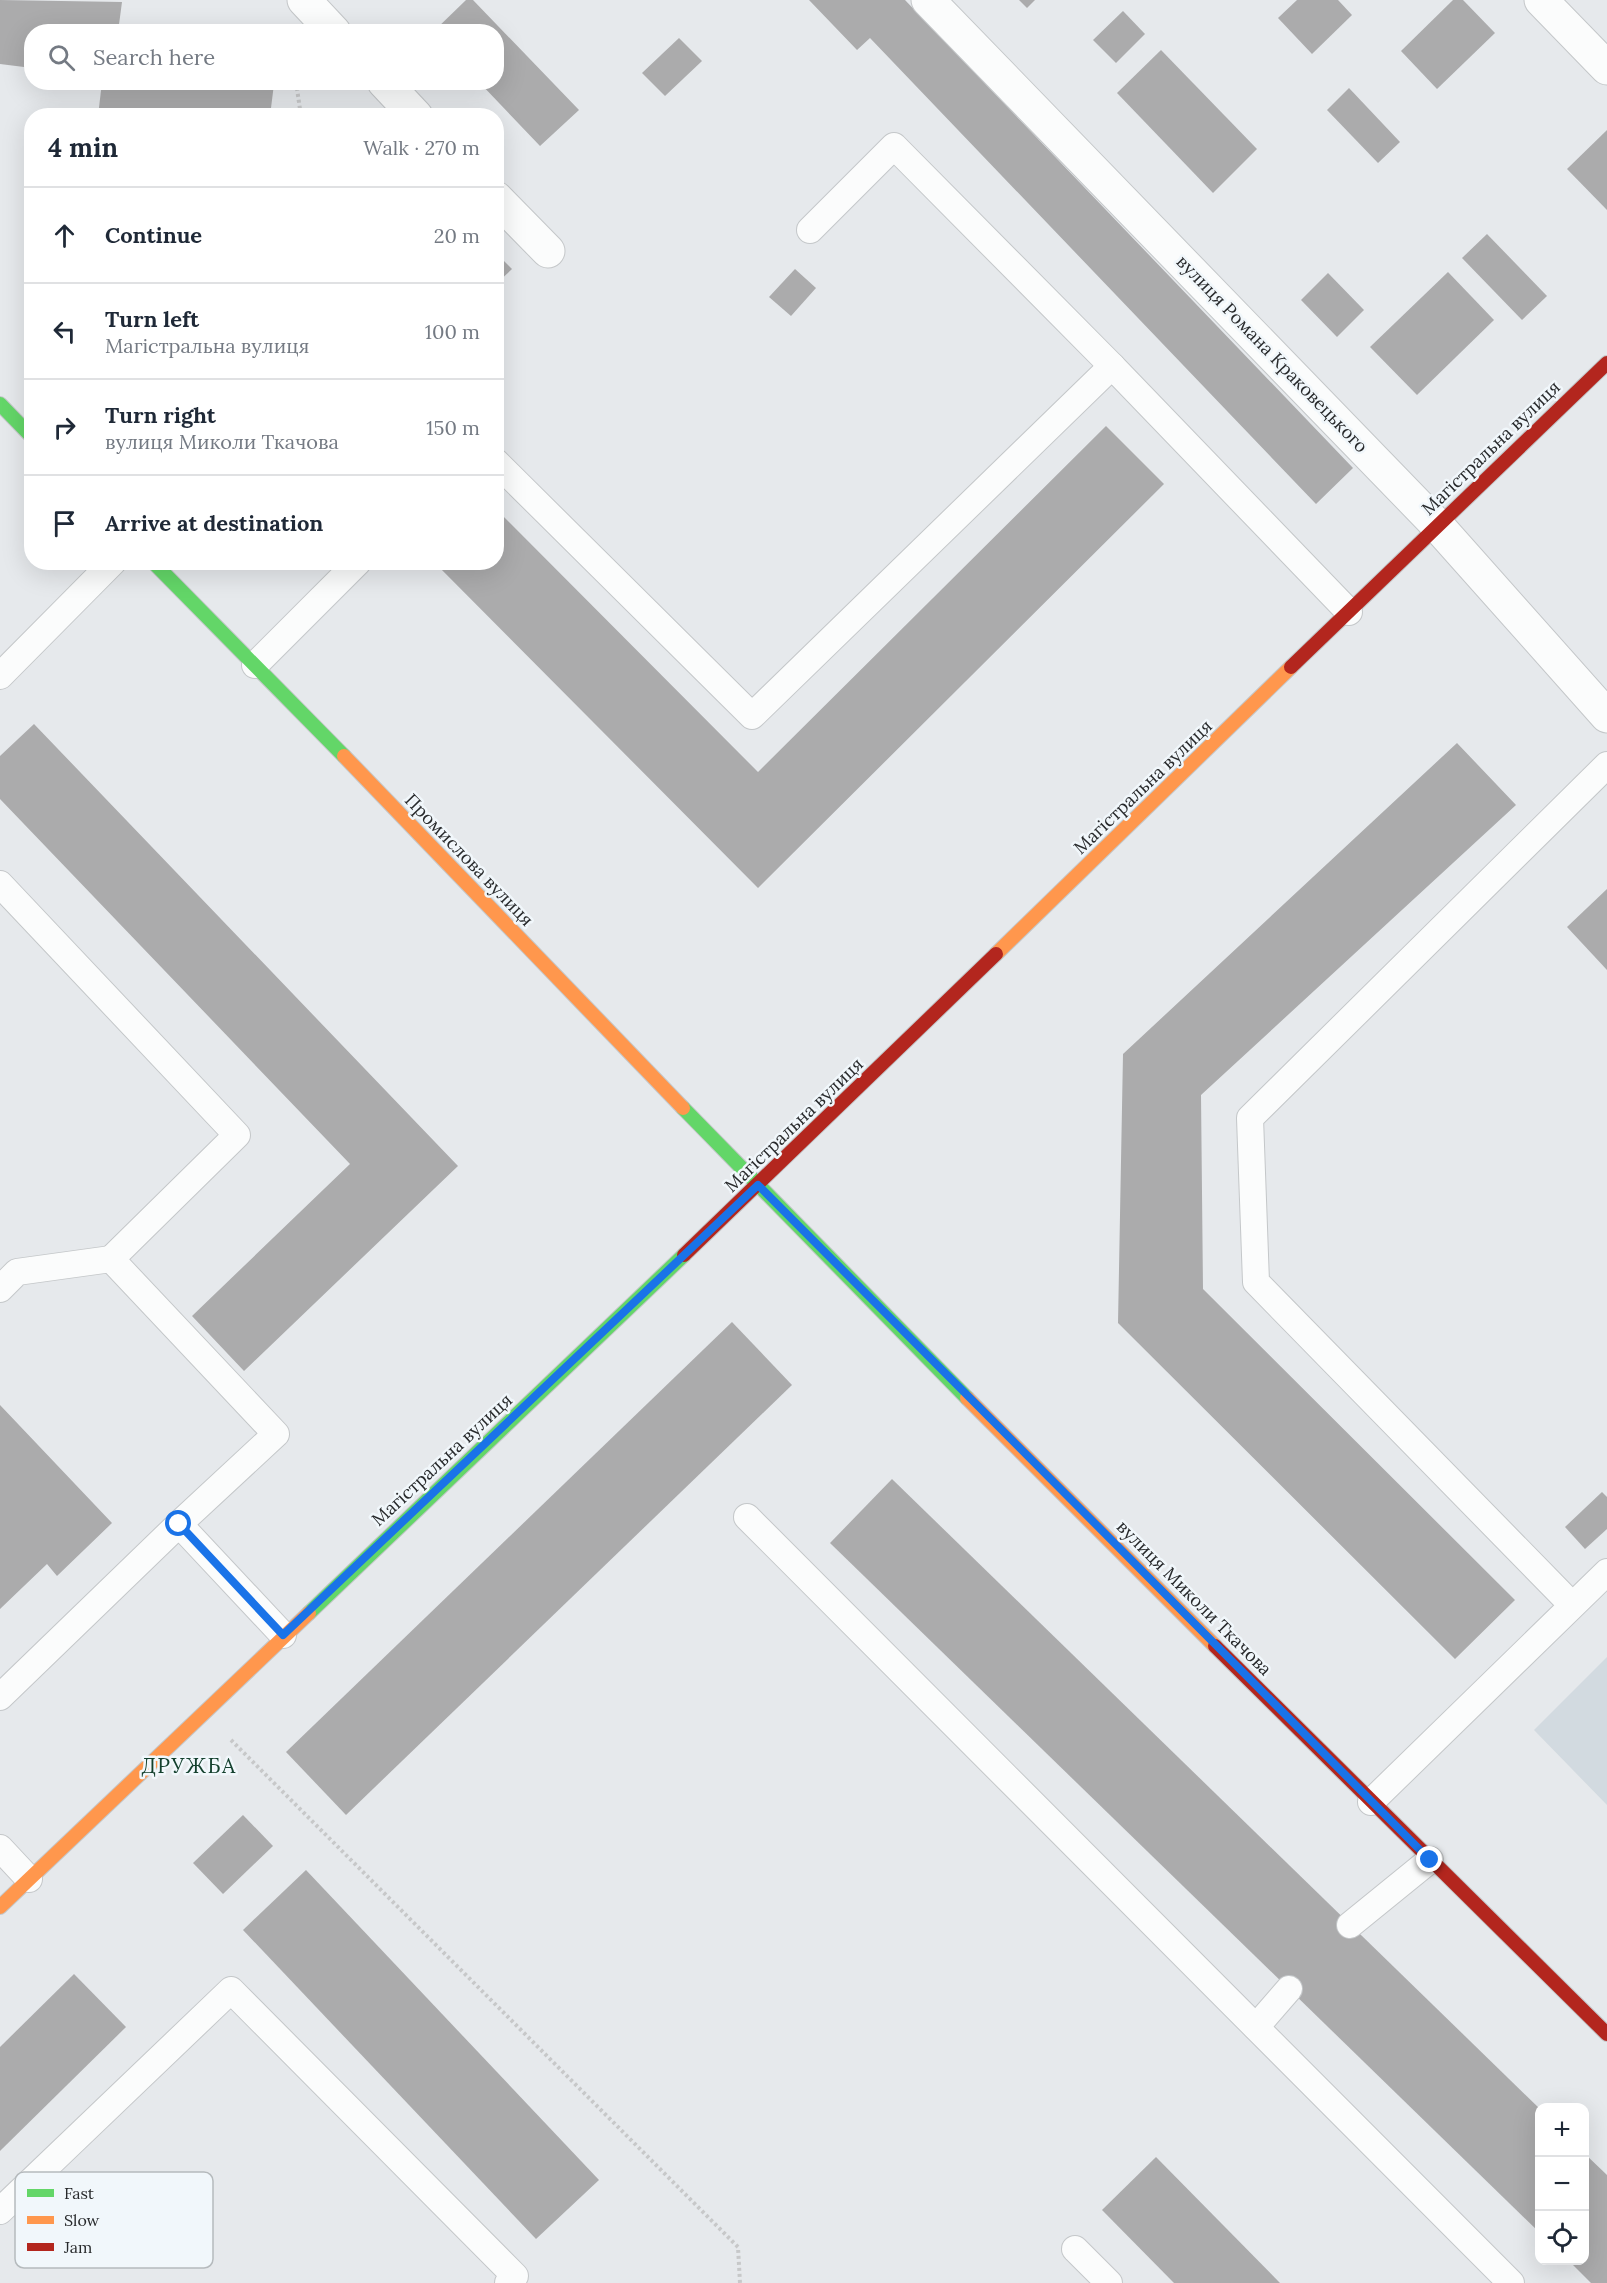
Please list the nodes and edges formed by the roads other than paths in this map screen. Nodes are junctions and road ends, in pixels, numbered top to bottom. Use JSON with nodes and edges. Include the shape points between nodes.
{"nodes":[{"id":1,"x":304,"y":0,"type":"edge"},
{"id":2,"x":928,"y":0,"type":"edge"},
{"id":3,"x":1541,"y":0,"type":"edge"},
{"id":4,"x":326,"y":24,"type":"edge"},
{"id":5,"x":1607,"y":68,"type":"edge"},
{"id":6,"x":392,"y":90,"type":"edge"},
{"id":7,"x":408,"y":108,"type":"edge"},
{"id":8,"x":504,"y":206,"type":"edge"},
{"id":9,"x":810,"y":230,"type":"dead end"},
{"id":10,"x":548,"y":251,"type":"dead end"},
{"id":11,"x":1607,"y":363,"type":"edge"},
{"id":12,"x":1112,"y":366,"type":"junction"},
{"id":13,"x":0,"y":405,"type":"edge"},
{"id":14,"x":24,"y":429,"type":"edge"},
{"id":15,"x":504,"y":470,"type":"edge"},
{"id":16,"x":1437,"y":525,"type":"junction"},
{"id":17,"x":105,"y":570,"type":"edge"},
{"id":18,"x":161,"y":570,"type":"edge"},
{"id":19,"x":350,"y":570,"type":"edge"},
{"id":20,"x":1349,"y":612,"type":"junction"},
{"id":21,"x":255,"y":664,"type":"junction"},
{"id":22,"x":0,"y":676,"type":"edge"},
{"id":23,"x":1607,"y":716,"type":"edge"},
{"id":24,"x":1607,"y":765,"type":"edge"},
{"id":25,"x":0,"y":884,"type":"edge"},
{"id":26,"x":758,"y":1185,"type":"junction"},
{"id":27,"x":111,"y":1259,"type":"junction"},
{"id":28,"x":0,"y":1288,"type":"edge"},
{"id":29,"x":747,"y":1517,"type":"dead end"},
{"id":30,"x":179,"y":1524,"type":"junction"},
{"id":31,"x":1607,"y":1572,"type":"edge"},
{"id":32,"x":1572,"y":1605,"type":"junction"},
{"id":33,"x":283,"y":1635,"type":"junction"},
{"id":34,"x":0,"y":1697,"type":"edge"},
{"id":35,"x":1371,"y":1802,"type":"junction"},
{"id":36,"x":0,"y":1848,"type":"edge"},
{"id":37,"x":1430,"y":1860,"type":"junction"},
{"id":38,"x":29,"y":1879,"type":"junction"},
{"id":39,"x":0,"y":1907,"type":"edge"},
{"id":40,"x":1350,"y":1925,"type":"dead end"},
{"id":41,"x":1288,"y":1989,"type":"dead end"},
{"id":42,"x":1256,"y":2027,"type":"junction"},
{"id":43,"x":1607,"y":2034,"type":"edge"},
{"id":44,"x":41,"y":2172,"type":"edge"},
{"id":45,"x":15,"y":2197,"type":"edge"},
{"id":46,"x":0,"y":2211,"type":"edge"},
{"id":47,"x":1075,"y":2249,"type":"dead end"},
{"id":48,"x":508,"y":2283,"type":"edge"},
{"id":49,"x":1109,"y":2283,"type":"edge"},
{"id":50,"x":1511,"y":2283,"type":"edge"}],
"edges":[{"from":1,"to":4,"type":"street"},
{"from":2,"to":16,"type":"street","name":"вулиця Романа Краковецького"},
{"from":3,"to":5,"type":"street"},
{"from":6,"to":7,"type":"street"},
{"from":8,"to":10,"type":"street"},
{"from":9,"to":12,"type":"lane","via":[[894,147]]},
{"from":11,"to":16,"type":"street","name":"Магістральна вулиця"},
{"from":12,"to":15,"type":"lane","via":[[752,716]]},
{"from":12,"to":20,"type":"lane"},
{"from":13,"to":14,"type":"street"},
{"from":16,"to":20,"type":"street","name":"Магістральна вулиця"},
{"from":16,"to":23,"type":"street","name":"вулиця Романа Краковецького"},
{"from":17,"to":22,"type":"lane"},
{"from":18,"to":21,"type":"street","name":"Промислова вулиця"},
{"from":19,"to":21,"type":"lane"},
{"from":20,"to":26,"type":"street","name":"Магістральна вулиця"},
{"from":21,"to":26,"type":"street","name":"Промислова вулиця"},
{"from":24,"to":32,"type":"lane","via":[[1250,1118],[1256,1282]]},
{"from":25,"to":27,"type":"lane","via":[[237,1135]]},
{"from":26,"to":33,"type":"street","name":"Магістральна вулиця"},
{"from":26,"to":35,"type":"street","name":"вулиця Миколи Ткачова"},
{"from":27,"to":28,"type":"lane","via":[[17,1272]]},
{"from":27,"to":30,"type":"lane","via":[[276,1434]]},
{"from":29,"to":42,"type":"lane"},
{"from":30,"to":33,"type":"lane"},
{"from":30,"to":34,"type":"lane"},
{"from":31,"to":32,"type":"lane"},
{"from":32,"to":35,"type":"lane"},
{"from":33,"to":38,"type":"street","name":"Магістральна вулиця"},
{"from":35,"to":37,"type":"street","name":"вулиця Миколи Ткачова"},
{"from":36,"to":38,"type":"lane"},
{"from":37,"to":40,"type":"lane"},
{"from":37,"to":43,"type":"street","name":"вулиця Миколи Ткачова"},
{"from":38,"to":39,"type":"street","name":"Магістральна вулиця"},
{"from":41,"to":42,"type":"lane"},
{"from":42,"to":50,"type":"lane"},
{"from":44,"to":48,"type":"lane","via":[[231,1990],[515,2276]]},
{"from":45,"to":46,"type":"lane"},
{"from":47,"to":49,"type":"lane"}]}
